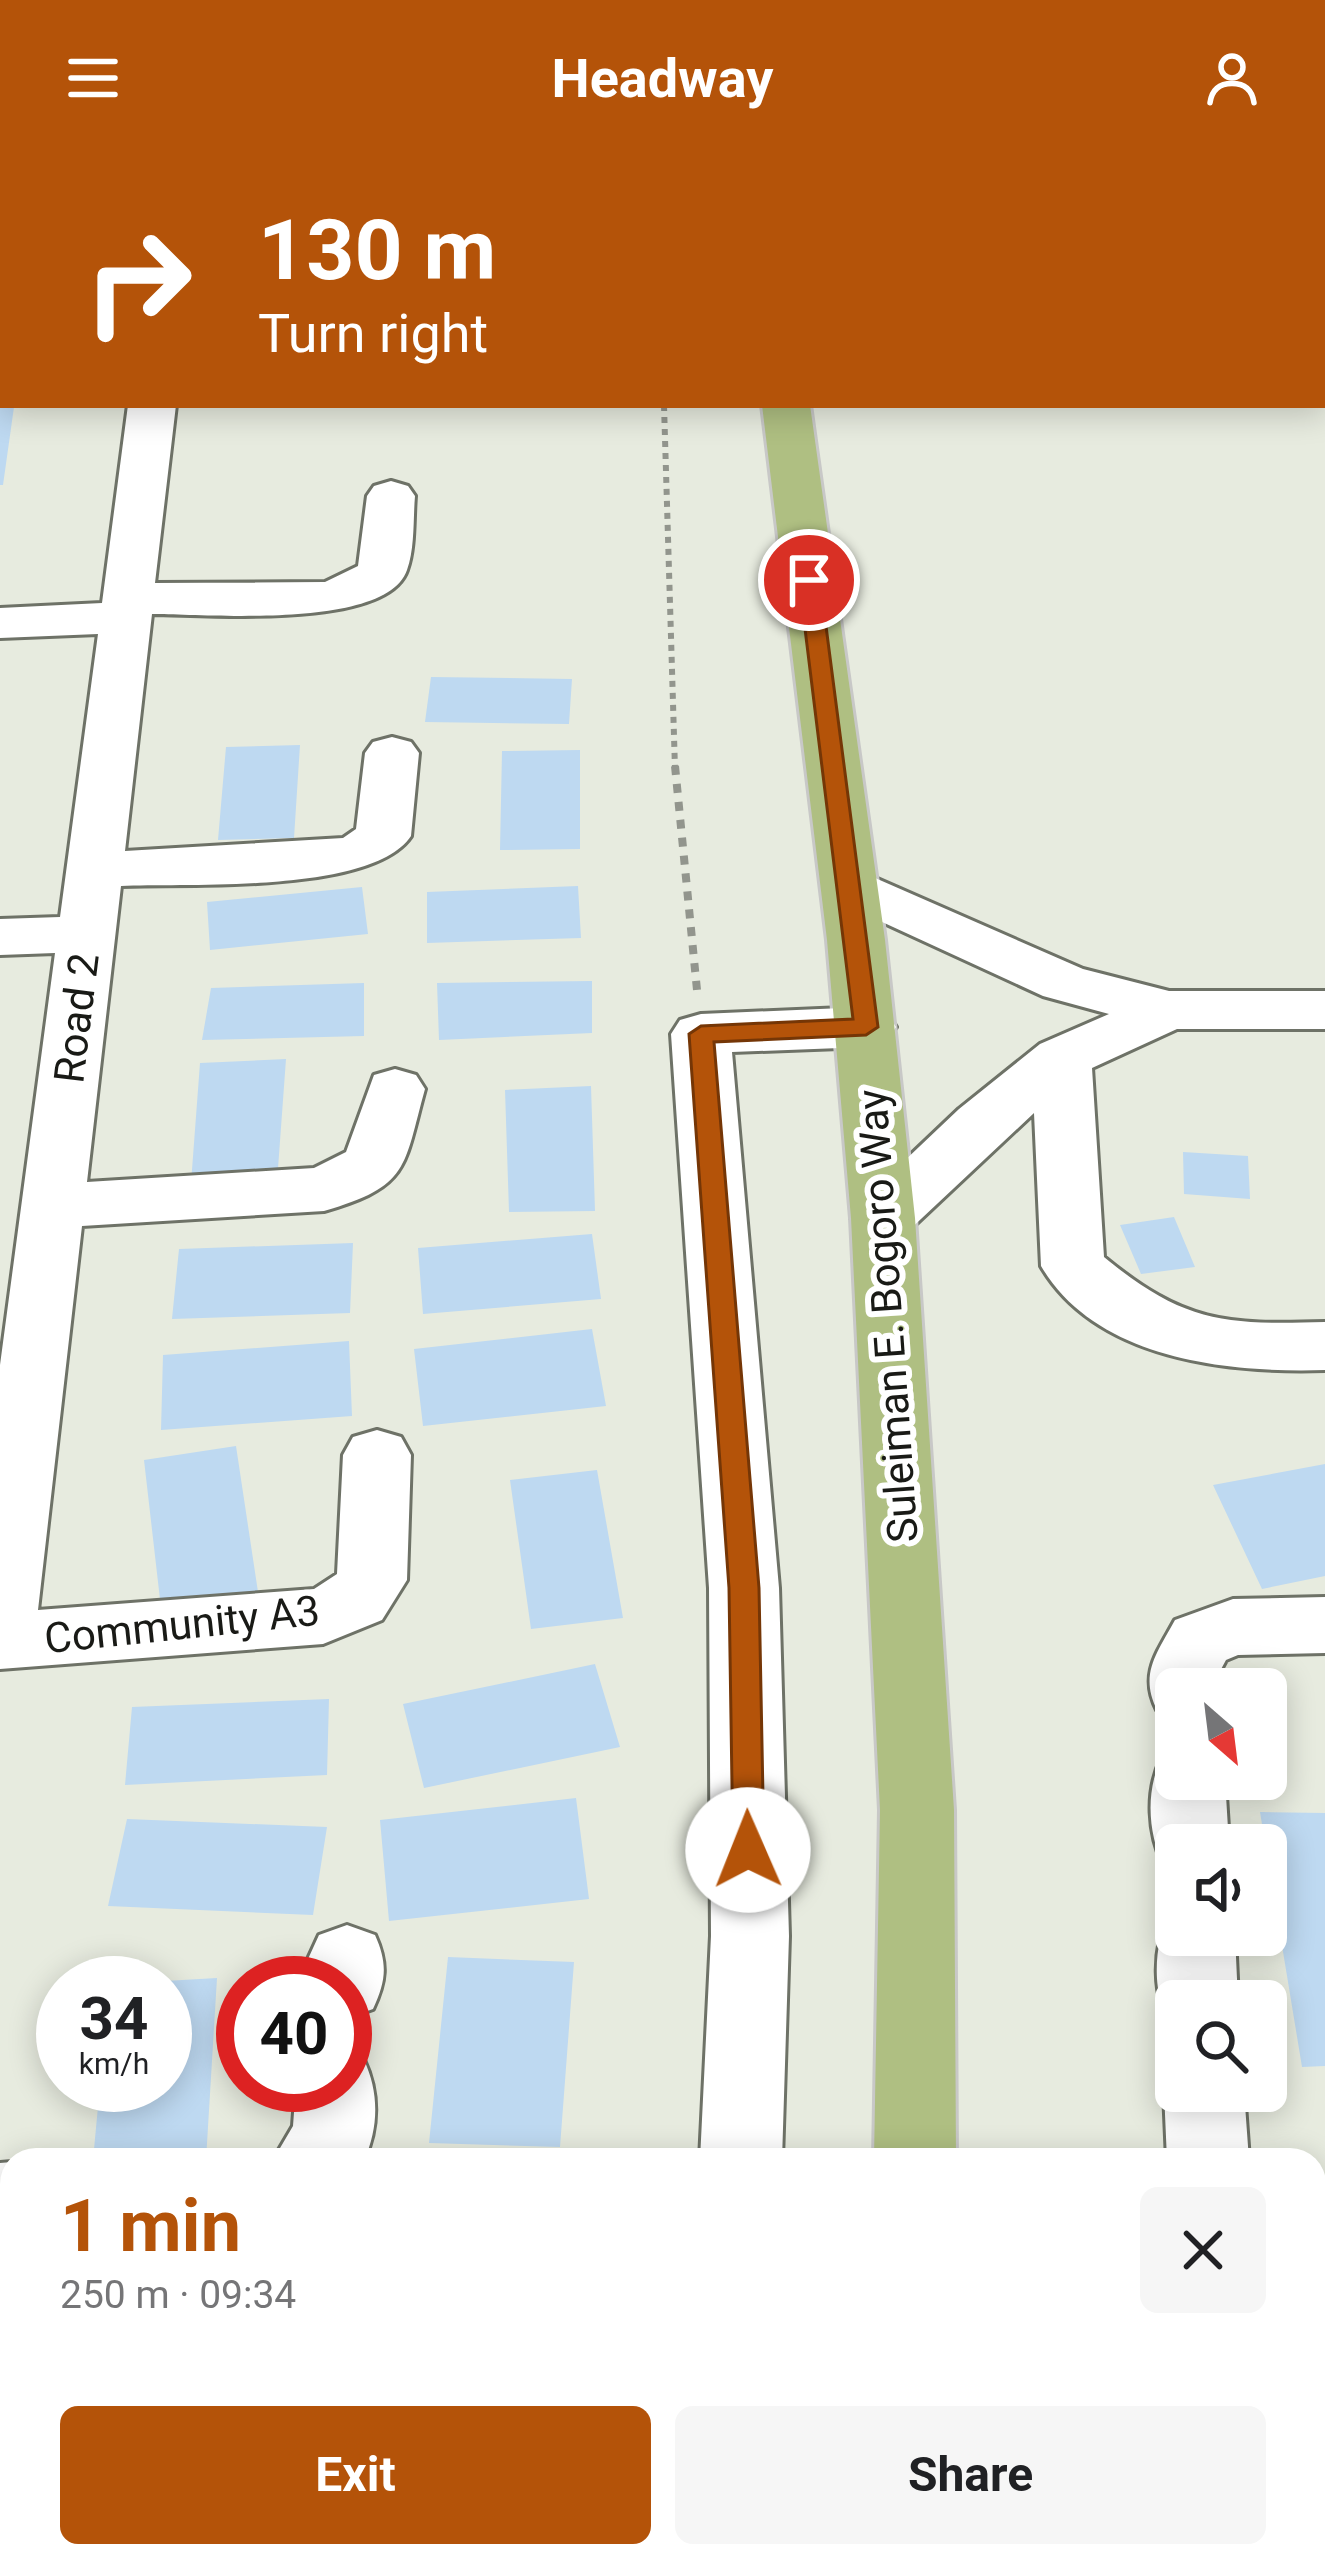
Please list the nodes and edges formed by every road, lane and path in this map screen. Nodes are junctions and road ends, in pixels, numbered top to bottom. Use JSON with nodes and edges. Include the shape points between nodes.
{"nodes":[{"id":1,"x":152,"y":408,"type":"edge"},
{"id":2,"x":664,"y":408,"type":"edge"},
{"id":3,"x":786,"y":408,"type":"edge"},
{"id":4,"x":391,"y":496,"type":"dead end"},
{"id":5,"x":127,"y":608,"type":"junction"},
{"id":6,"x":0,"y":623,"type":"edge"},
{"id":7,"x":392,"y":753,"type":"dead end"},
{"id":8,"x":94,"y":870,"type":"junction"},
{"id":9,"x":850,"y":885,"type":"junction"},
{"id":10,"x":86,"y":934,"type":"junction"},
{"id":11,"x":0,"y":937,"type":"edge"},
{"id":12,"x":1169,"y":1010,"type":"junction"},
{"id":13,"x":1325,"y":1010,"type":"edge"},
{"id":14,"x":866,"y":1027,"type":"junction"},
{"id":15,"x":701,"y":1034,"type":"junction"},
{"id":16,"x":1061,"y":1058,"type":"junction"},
{"id":17,"x":395,"y":1089,"type":"dead end"},
{"id":18,"x":53,"y":1206,"type":"junction"},
{"id":19,"x":883,"y":1219,"type":"junction"},
{"id":20,"x":20,"y":1308,"type":"edge"},
{"id":21,"x":1325,"y":1346,"type":"edge"},
{"id":22,"x":377,"y":1455,"type":"dead end"},
{"id":23,"x":1325,"y":1625,"type":"edge"},
{"id":24,"x":0,"y":1631,"type":"edge"},
{"id":25,"x":0,"y":1641,"type":"edge"},
{"id":26,"x":1186,"y":1668,"type":"edge"},
{"id":27,"x":334,"y":2112,"type":"edge"},
{"id":28,"x":1205,"y":2112,"type":"edge"},
{"id":29,"x":325,"y":2148,"type":"edge"},
{"id":30,"x":741,"y":2148,"type":"edge"},
{"id":31,"x":915,"y":2148,"type":"edge"},
{"id":32,"x":1207,"y":2148,"type":"edge"}],
"edges":[{"from":1,"to":5,"type":"street","name":"Road 2"},
{"from":2,"to":15,"type":"path","via":[[675,769]]},
{"from":3,"to":9,"type":"main road","name":"Suleiman E. Bogoro Way"},
{"from":4,"to":5,"type":"street","via":[[382,571],[363,586],[331,597]]},
{"from":5,"to":6,"type":"street"},
{"from":5,"to":8,"type":"street","name":"Road 2"},
{"from":7,"to":8,"type":"street","via":[[383,836],[363,850],[335,859]]},
{"from":8,"to":10,"type":"street","name":"Road 2"},
{"from":9,"to":12,"type":"street","via":[[1064,983]]},
{"from":9,"to":14,"type":"main road","name":"Suleiman E. Bogoro Way"},
{"from":10,"to":11,"type":"street"},
{"from":10,"to":18,"type":"street","name":"Road 2"},
{"from":12,"to":13,"type":"street"},
{"from":12,"to":16,"type":"street"},
{"from":14,"to":15,"type":"street"},
{"from":14,"to":19,"type":"main road","name":"Suleiman E. Bogoro Way"},
{"from":15,"to":30,"type":"street","via":[[744,1588],[750,1936]]},
{"from":16,"to":19,"type":"street"},
{"from":16,"to":21,"type":"street","via":[[1073,1266],[1118,1306],[1174,1336],[1241,1350]]},
{"from":17,"to":18,"type":"street","via":[[373,1165],[324,1189]]},
{"from":18,"to":20,"type":"street","name":"Road 2"},
{"from":19,"to":31,"type":"main road","name":"Suleiman E. Bogoro Way","via":[[917,1810]]},
{"from":20,"to":24,"type":"street","name":"Road 2"},
{"from":22,"to":25,"type":"street","name":"Community A3","via":[[372,1580],[357,1600],[323,1616]]},
{"from":23,"to":26,"type":"street","via":[[1233,1627],[1200,1640]]},
{"from":27,"to":29,"type":"street"},
{"from":28,"to":32,"type":"street"}]}
